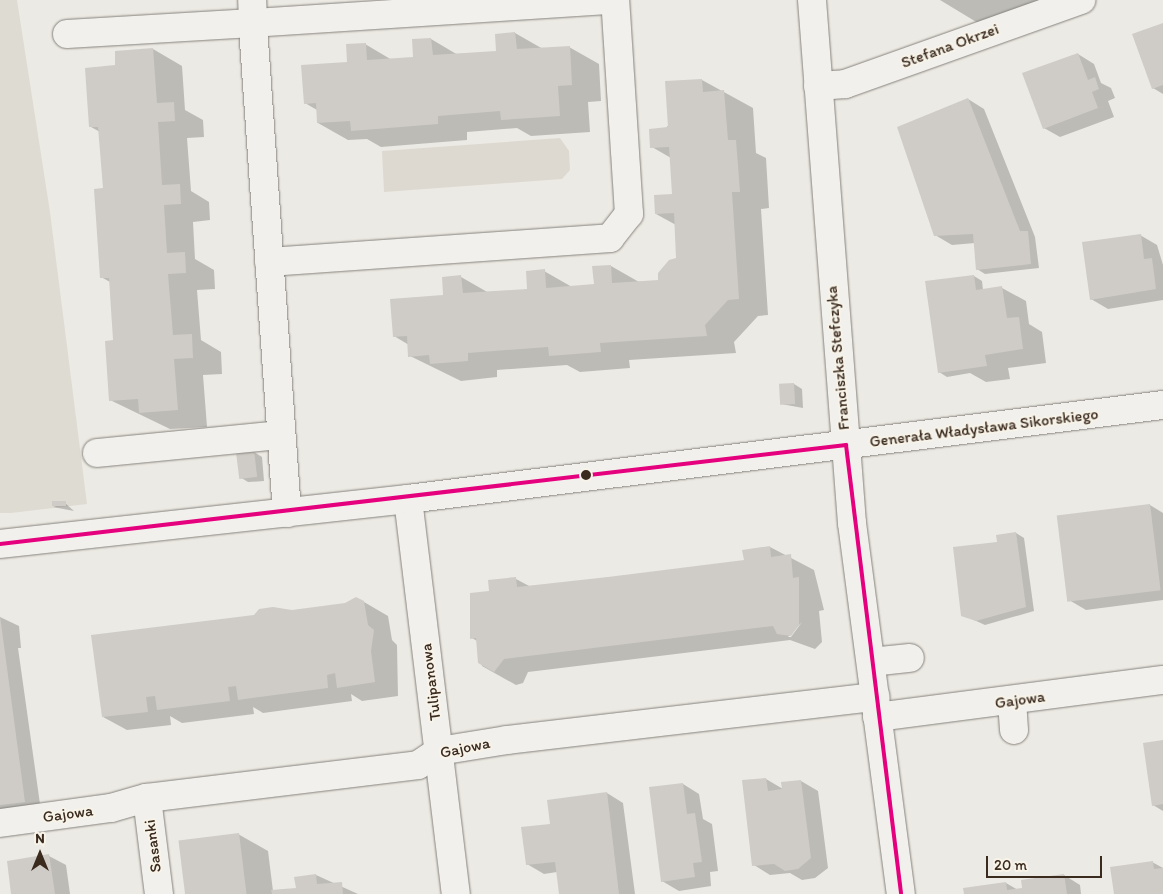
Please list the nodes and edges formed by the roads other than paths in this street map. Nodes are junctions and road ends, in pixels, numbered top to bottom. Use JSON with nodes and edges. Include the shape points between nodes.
{"nodes":[{"id":1,"x":605,"y":0,"type":"edge"},
{"id":2,"x":615,"y":0,"type":"edge"},
{"id":3,"x":812,"y":0,"type":"edge"},
{"id":4,"x":1081,"y":0,"type":"edge"},
{"id":5,"x":253,"y":11,"type":"edge"},
{"id":6,"x":67,"y":34,"type":"dead end"},
{"id":7,"x":818,"y":86,"type":"junction"},
{"id":8,"x":269,"y":262,"type":"junction"},
{"id":9,"x":1163,"y":405,"type":"edge"},
{"id":10,"x":280,"y":435,"type":"junction"},
{"id":11,"x":846,"y":445,"type":"junction"},
{"id":12,"x":97,"y":453,"type":"dead end"},
{"id":13,"x":408,"y":499,"type":"junction"},
{"id":14,"x":287,"y":513,"type":"junction"},
{"id":15,"x":0,"y":544,"type":"edge"},
{"id":16,"x":910,"y":658,"type":"dead end"},
{"id":17,"x":871,"y":662,"type":"junction"},
{"id":18,"x":1163,"y":680,"type":"edge"},
{"id":19,"x":1012,"y":701,"type":"junction"},
{"id":20,"x":876,"y":707,"type":"junction"},
{"id":21,"x":1014,"y":730,"type":"dead end"},
{"id":22,"x":439,"y":751,"type":"junction"},
{"id":23,"x":147,"y":798,"type":"junction"},
{"id":24,"x":0,"y":823,"type":"edge"},
{"id":25,"x":159,"y":894,"type":"edge"},
{"id":26,"x":456,"y":894,"type":"edge"},
{"id":27,"x":902,"y":894,"type":"edge"}],
"edges":[{"from":1,"to":5,"type":"street"},
{"from":2,"to":8,"type":"street","via":[[628,214],[610,238]]},
{"from":3,"to":7,"type":"street","name":"Franciszka Stefczyka"},
{"from":4,"to":7,"type":"street","name":"Stefana Okrzei","via":[[845,84]]},
{"from":5,"to":6,"type":"street"},
{"from":5,"to":8,"type":"street"},
{"from":7,"to":11,"type":"street","name":"Franciszka Stefczyka"},
{"from":8,"to":10,"type":"street"},
{"from":9,"to":11,"type":"street","name":"Generała Władysława Sikorskiego"},
{"from":10,"to":12,"type":"street"},
{"from":10,"to":14,"type":"street"},
{"from":11,"to":13,"type":"street","name":"Generała Władysława Sikorskiego"},
{"from":11,"to":17,"type":"street","name":"Franciszka Stefczyka"},
{"from":13,"to":14,"type":"street","name":"Generała Władysława Sikorskiego"},
{"from":13,"to":22,"type":"street","name":"Tulipanowa"},
{"from":14,"to":15,"type":"street","name":"Generała Władysława Sikorskiego"},
{"from":16,"to":17,"type":"street"},
{"from":17,"to":20,"type":"street","name":"Franciszka Stefczyka"},
{"from":18,"to":19,"type":"street","name":"Gajowa"},
{"from":19,"to":20,"type":"street","name":"Gajowa"},
{"from":19,"to":21,"type":"street"},
{"from":20,"to":22,"type":"street","name":"Gajowa"},
{"from":20,"to":27,"type":"street","name":"Franciszka Stefczyka"},
{"from":22,"to":23,"type":"street","name":"Gajowa","via":[[418,765]]},
{"from":22,"to":26,"type":"street","name":"Tulipanowa"},
{"from":23,"to":24,"type":"street","name":"Gajowa","via":[[111,808]]},
{"from":23,"to":25,"type":"street","name":"Sasanki"}]}
